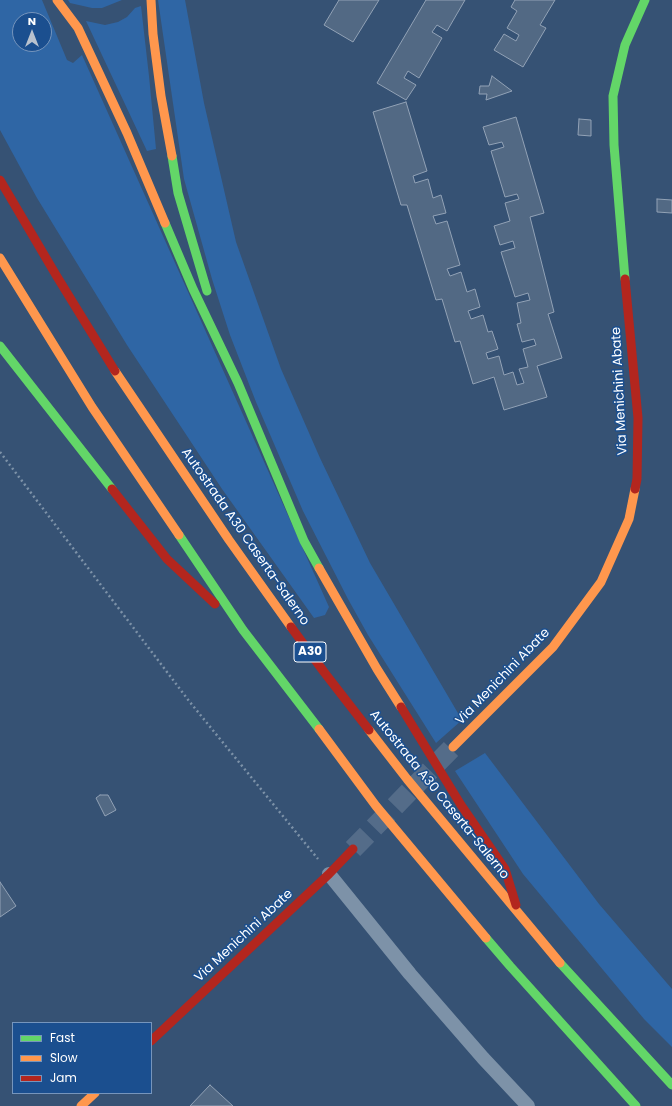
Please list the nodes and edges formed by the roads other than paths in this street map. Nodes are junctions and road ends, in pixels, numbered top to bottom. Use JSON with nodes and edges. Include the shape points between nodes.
{"nodes":[{"id":1,"x":57,"y":0,"type":"edge"},
{"id":2,"x":151,"y":0,"type":"edge"},
{"id":3,"x":645,"y":0,"type":"edge"},
{"id":4,"x":0,"y":180,"type":"edge"},
{"id":5,"x":0,"y":258,"type":"edge"},
{"id":6,"x":209,"y":296,"type":"dead end"},
{"id":7,"x":214,"y":311,"type":"dead end"},
{"id":8,"x":0,"y":346,"type":"edge"},
{"id":9,"x":238,"y":383,"type":"junction"},
{"id":10,"x":243,"y":630,"type":"junction"},
{"id":11,"x":453,"y":747,"type":"tunnel mouth"},
{"id":12,"x":354,"y":849,"type":"tunnel mouth"},
{"id":13,"x":329,"y":874,"type":"junction"},
{"id":14,"x":519,"y":915,"type":"junction"},
{"id":15,"x":152,"y":1040,"type":"edge"},
{"id":16,"x":672,"y":1085,"type":"edge"},
{"id":17,"x":94,"y":1094,"type":"edge"},
{"id":18,"x":81,"y":1106,"type":"edge"},
{"id":19,"x":528,"y":1106,"type":"edge"},
{"id":20,"x":636,"y":1106,"type":"edge"}],
"edges":[{"from":1,"to":9,"type":"main road","via":[[78,28],[98,70],[193,289]]},
{"from":2,"to":6,"type":"main road","via":[[161,96],[178,193]]},
{"from":3,"to":11,"type":"main road","name":"Via Menichini Abate","via":[[625,45],[613,96],[617,198],[638,418],[637,479],[629,519],[601,582],[553,647]]},
{"from":4,"to":14,"type":"main road","name":"Autostrada A30 Caserta-Salerno","number":"A30","via":[[126,388],[229,540],[369,731]]},
{"from":5,"to":10,"type":"main road","via":[[92,407]]},
{"from":7,"to":9,"type":"main road"},
{"from":8,"to":10,"type":"main road","via":[[167,559]]},
{"from":9,"to":14,"type":"main road","via":[[304,541],[376,669],[461,805],[505,869]]},
{"from":10,"to":20,"type":"main road","via":[[376,806],[510,966]]},
{"from":12,"to":13,"type":"main road","name":"Via Menichini Abate"},
{"from":13,"to":15,"type":"main road","name":"Via Menichini Abate"},
{"from":13,"to":19,"type":"street","via":[[410,974]]},
{"from":14,"to":16,"type":"main road","name":"Autostrada A30 Caserta-Salerno","number":"A30"},
{"from":17,"to":18,"type":"main road"}]}
